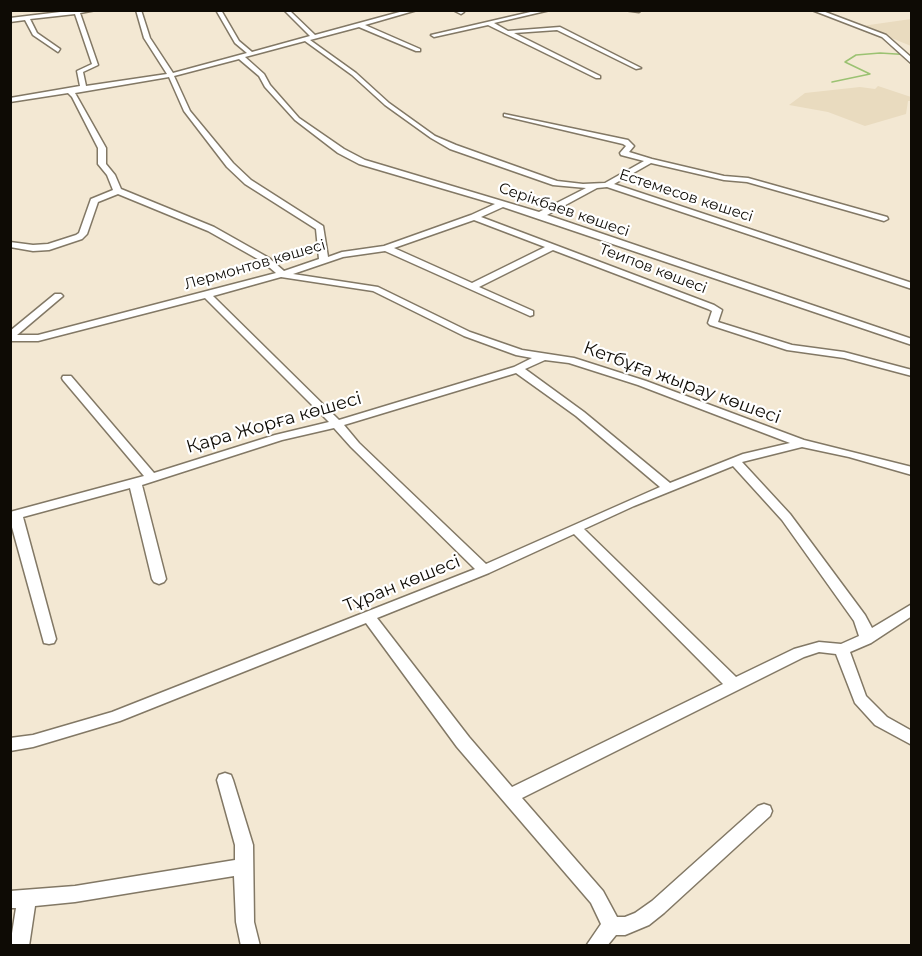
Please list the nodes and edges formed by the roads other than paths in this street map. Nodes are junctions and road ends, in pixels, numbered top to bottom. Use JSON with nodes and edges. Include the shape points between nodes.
{"nodes":[{"id":1,"x":94,"y":10,"type":"edge"},
{"id":2,"x":138,"y":10,"type":"edge"},
{"id":3,"x":218,"y":10,"type":"edge"},
{"id":4,"x":286,"y":10,"type":"edge"},
{"id":5,"x":548,"y":10,"type":"edge"},
{"id":6,"x":626,"y":10,"type":"edge"},
{"id":7,"x":639,"y":10,"type":"edge"},
{"id":8,"x":814,"y":10,"type":"edge"},
{"id":9,"x":413,"y":11,"type":"edge"},
{"id":10,"x":77,"y":12,"type":"junction"},
{"id":11,"x":27,"y":18,"type":"junction"},
{"id":12,"x":10,"y":20,"type":"edge"},
{"id":13,"x":489,"y":23,"type":"junction"},
{"id":14,"x":360,"y":25,"type":"junction"},
{"id":15,"x":509,"y":32,"type":"junction"},
{"id":16,"x":434,"y":35,"type":"dead end"},
{"id":17,"x":310,"y":38,"type":"junction"},
{"id":18,"x":58,"y":50,"type":"dead end"},
{"id":19,"x":418,"y":50,"type":"dead end"},
{"id":20,"x":250,"y":53,"type":"junction"},
{"id":21,"x":240,"y":56,"type":"junction"},
{"id":22,"x":912,"y":62,"type":"edge"},
{"id":23,"x":638,"y":68,"type":"dead end"},
{"id":24,"x":171,"y":75,"type":"junction"},
{"id":25,"x":598,"y":77,"type":"dead end"},
{"id":26,"x":70,"y":93,"type":"junction"},
{"id":27,"x":10,"y":100,"type":"edge"},
{"id":28,"x":506,"y":115,"type":"dead end"},
{"id":29,"x":650,"y":161,"type":"junction"},
{"id":30,"x":597,"y":185,"type":"junction"},
{"id":31,"x":607,"y":185,"type":"junction"},
{"id":32,"x":118,"y":191,"type":"junction"},
{"id":33,"x":504,"y":203,"type":"junction"},
{"id":34,"x":540,"y":215,"type":"junction"},
{"id":35,"x":474,"y":218,"type":"junction"},
{"id":36,"x":884,"y":219,"type":"dead end"},
{"id":37,"x":10,"y":244,"type":"edge"},
{"id":38,"x":552,"y":247,"type":"junction"},
{"id":39,"x":386,"y":248,"type":"junction"},
{"id":40,"x":324,"y":261,"type":"junction"},
{"id":41,"x":283,"y":274,"type":"junction"},
{"id":42,"x":912,"y":286,"type":"edge"},
{"id":43,"x":471,"y":287,"type":"junction"},
{"id":44,"x":207,"y":295,"type":"junction"},
{"id":45,"x":58,"y":296,"type":"dead end"},
{"id":46,"x":530,"y":313,"type":"dead end"},
{"id":47,"x":10,"y":337,"type":"edge"},
{"id":48,"x":912,"y":342,"type":"edge"},
{"id":49,"x":544,"y":356,"type":"junction"},
{"id":50,"x":518,"y":369,"type":"junction"},
{"id":51,"x":912,"y":373,"type":"edge"},
{"id":52,"x":67,"y":378,"type":"dead end"},
{"id":53,"x":337,"y":424,"type":"junction"},
{"id":54,"x":801,"y":443,"type":"junction"},
{"id":55,"x":735,"y":461,"type":"junction"},
{"id":56,"x":912,"y":471,"type":"edge"},
{"id":57,"x":151,"y":477,"type":"junction"},
{"id":58,"x":135,"y":482,"type":"junction"},
{"id":59,"x":669,"y":488,"type":"junction"},
{"id":60,"x":13,"y":516,"type":"edge"},
{"id":61,"x":576,"y":529,"type":"junction"},
{"id":62,"x":484,"y":570,"type":"junction"},
{"id":63,"x":159,"y":579,"type":"dead end"},
{"id":64,"x":912,"y":609,"type":"edge"},
{"id":65,"x":369,"y":617,"type":"junction"},
{"id":66,"x":49,"y":639,"type":"dead end"},
{"id":67,"x":866,"y":639,"type":"junction"},
{"id":68,"x":842,"y":650,"type":"junction"},
{"id":69,"x":734,"y":685,"type":"junction"},
{"id":70,"x":912,"y":739,"type":"edge"},
{"id":71,"x":10,"y":745,"type":"edge"},
{"id":72,"x":225,"y":780,"type":"dead end"},
{"id":73,"x":509,"y":796,"type":"junction"},
{"id":74,"x":764,"y":811,"type":"dead end"},
{"id":75,"x":243,"y":867,"type":"junction"},
{"id":76,"x":19,"y":899,"type":"edge"},
{"id":77,"x":612,"y":926,"type":"junction"},
{"id":78,"x":19,"y":945,"type":"edge"},
{"id":79,"x":251,"y":945,"type":"edge"},
{"id":80,"x":595,"y":945,"type":"edge"}],
"edges":[{"from":1,"to":10,"type":"street"},
{"from":2,"to":24,"type":"street","via":[[147,38]]},
{"from":3,"to":20,"type":"street","via":[[237,42]]},
{"from":4,"to":17,"type":"street","name":"Естемесов көшесі"},
{"from":5,"to":13,"type":"street"},
{"from":6,"to":7,"type":"street"},
{"from":8,"to":22,"type":"street","via":[[884,36]]},
{"from":9,"to":14,"type":"street"},
{"from":10,"to":11,"type":"street"},
{"from":10,"to":26,"type":"street","via":[[95,65],[80,71],[83,87]]},
{"from":11,"to":12,"type":"street"},
{"from":11,"to":18,"type":"street","via":[[35,34]]},
{"from":13,"to":15,"type":"street"},
{"from":13,"to":16,"type":"street"},
{"from":14,"to":17,"type":"street"},
{"from":14,"to":19,"type":"street"},
{"from":15,"to":23,"type":"street","via":[[558,28]]},
{"from":15,"to":25,"type":"street"},
{"from":17,"to":20,"type":"street"},
{"from":17,"to":30,"type":"street","name":"Естемесов көшесі","via":[[387,104],[433,137],[556,183]]},
{"from":20,"to":21,"type":"street"},
{"from":21,"to":24,"type":"street"},
{"from":21,"to":33,"type":"street","name":"Серікбаев көшесі","via":[[262,75],[297,119],[341,151],[362,162]]},
{"from":24,"to":26,"type":"street"},
{"from":24,"to":40,"type":"street","via":[[187,111],[230,165],[248,182],[320,228]]},
{"from":26,"to":27,"type":"street"},
{"from":26,"to":32,"type":"street","via":[[102,148],[102,164]]},
{"from":28,"to":29,"type":"street","via":[[625,142],[630,146],[624,153]]},
{"from":29,"to":31,"type":"street"},
{"from":29,"to":36,"type":"street","via":[[748,180]]},
{"from":30,"to":31,"type":"street","name":"Естемесов көшесі"},
{"from":30,"to":34,"type":"street"},
{"from":31,"to":42,"type":"street","name":"Естемесов көшесі"},
{"from":32,"to":37,"type":"street","via":[[94,201],[79,237],[49,247]]},
{"from":32,"to":41,"type":"street","name":"Кетбұға жырау көшесі","via":[[212,229]]},
{"from":33,"to":34,"type":"street","name":"Серікбаев көшесі"},
{"from":33,"to":35,"type":"street","name":"Лермонтов көшесі"},
{"from":34,"to":48,"type":"street","name":"Серікбаев көшесі"},
{"from":35,"to":38,"type":"street","name":"Теипов көшесі"},
{"from":35,"to":39,"type":"street","name":"Лермонтов көшесі"},
{"from":38,"to":43,"type":"street"},
{"from":38,"to":51,"type":"street","name":"Теипов көшесі","via":[[711,307],[717,310],[713,324],[791,348],[844,355]]},
{"from":39,"to":40,"type":"street","name":"Лермонтов көшесі"},
{"from":39,"to":43,"type":"street"},
{"from":40,"to":41,"type":"street","name":"Лермонтов көшесі"},
{"from":41,"to":44,"type":"street","name":"Лермонтов көшесі"},
{"from":41,"to":49,"type":"street","name":"Кетбұға жырау көшесі","via":[[375,289],[467,334],[520,353]]},
{"from":43,"to":46,"type":"street"},
{"from":44,"to":47,"type":"street","name":"Лермонтов көшесі","via":[[38,338]]},
{"from":44,"to":53,"type":"street"},
{"from":45,"to":47,"type":"street","name":"Лермонтов көшесі"},
{"from":49,"to":50,"type":"street","name":"Қара Жорға көшесі"},
{"from":49,"to":54,"type":"street","name":"Кетбұға жырау көшесі","via":[[570,360],[642,383]]},
{"from":50,"to":53,"type":"street","name":"Қара Жорға көшесі"},
{"from":50,"to":59,"type":"street","via":[[580,414]]},
{"from":52,"to":57,"type":"street"},
{"from":53,"to":57,"type":"street","name":"Қара Жорға көшесі","via":[[279,437]]},
{"from":53,"to":62,"type":"street"},
{"from":54,"to":55,"type":"street","name":"Тұран көшесі"},
{"from":54,"to":56,"type":"street","name":"Кетбұға жырау көшесі"},
{"from":55,"to":59,"type":"street","name":"Тұран көшесі"},
{"from":55,"to":67,"type":"street","via":[[786,517],[860,619]]},
{"from":57,"to":58,"type":"street","name":"Қара Жорға көшесі"},
{"from":58,"to":60,"type":"street","name":"Қара Жорға көшесі"},
{"from":58,"to":63,"type":"street"},
{"from":59,"to":61,"type":"street","name":"Тұран көшесі"},
{"from":60,"to":66,"type":"street"},
{"from":61,"to":62,"type":"street","name":"Тұран көшесі"},
{"from":61,"to":69,"type":"street"},
{"from":62,"to":65,"type":"street","name":"Тұран көшесі"},
{"from":64,"to":67,"type":"street"},
{"from":65,"to":71,"type":"street","name":"Тұран көшесі","via":[[115,717]]},
{"from":65,"to":73,"type":"street"},
{"from":67,"to":68,"type":"street"},
{"from":68,"to":69,"type":"street","via":[[819,647],[799,653]]},
{"from":68,"to":70,"type":"street","via":[[860,699],[881,721]]},
{"from":69,"to":73,"type":"street"},
{"from":72,"to":75,"type":"street","via":[[244,845]]},
{"from":73,"to":77,"type":"street","via":[[597,897]]},
{"from":74,"to":77,"type":"street","via":[[658,907],[625,926]]},
{"from":75,"to":76,"type":"street"},
{"from":75,"to":79,"type":"street","via":[[245,922]]},
{"from":76,"to":78,"type":"street"},
{"from":77,"to":80,"type":"street"}]}
